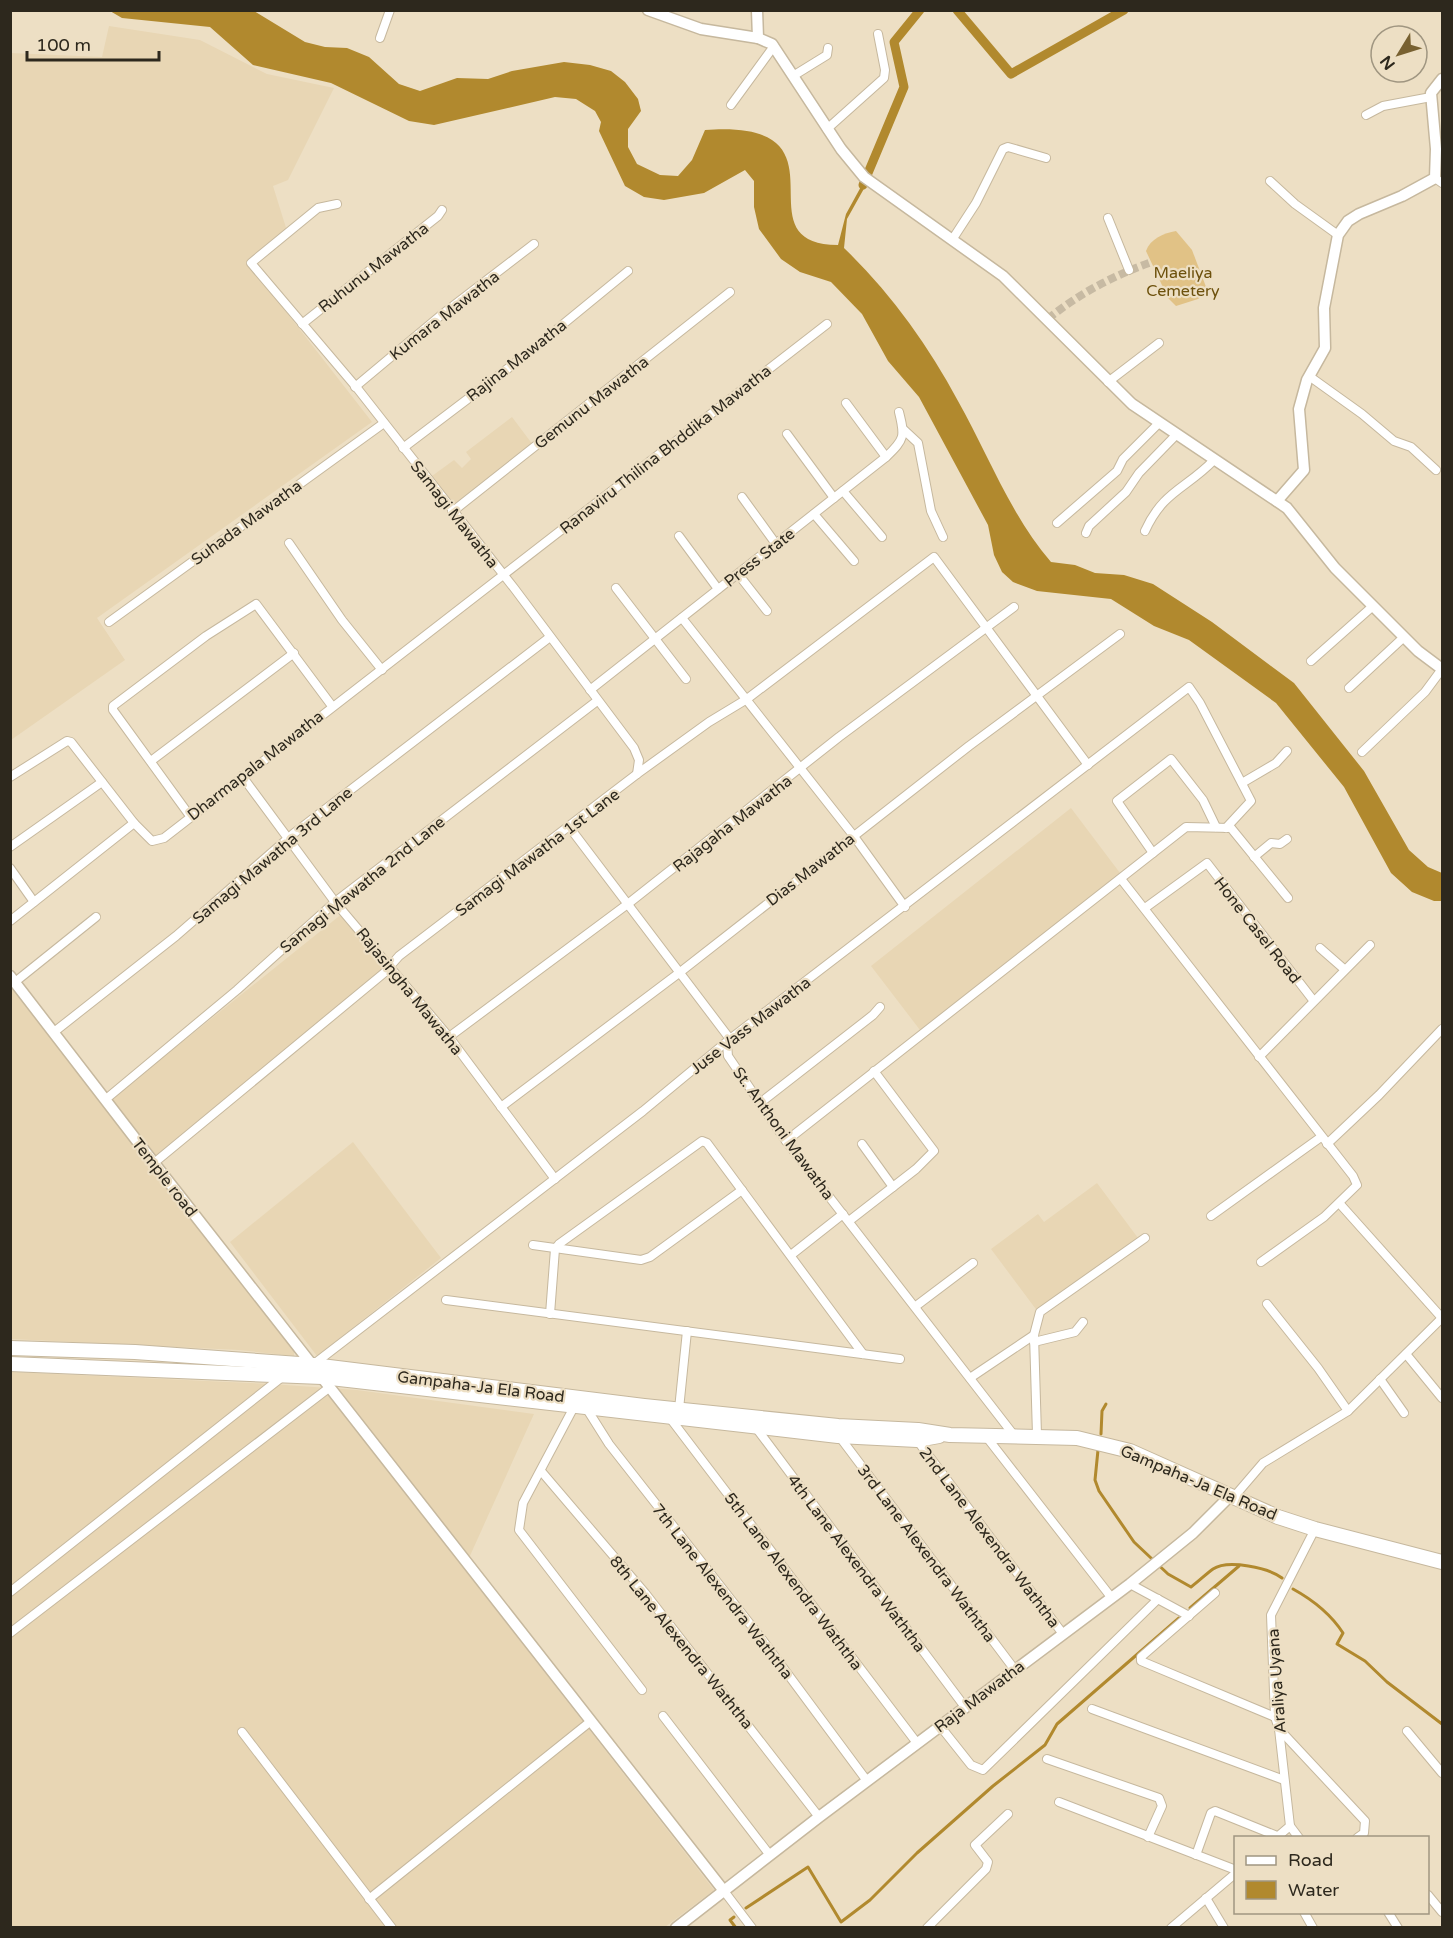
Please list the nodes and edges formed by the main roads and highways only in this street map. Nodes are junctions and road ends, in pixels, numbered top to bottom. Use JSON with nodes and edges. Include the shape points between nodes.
{"nodes":[{"id":1,"x":10,"y":1348,"type":"edge"},
{"id":2,"x":10,"y":1364,"type":"edge"},
{"id":3,"x":580,"y":1403,"type":"junction"},
{"id":4,"x":754,"y":1422,"type":"junction"},
{"id":5,"x":950,"y":1435,"type":"junction"},
{"id":6,"x":1443,"y":1562,"type":"edge"}],
"edges":[{"from":1,"to":3,"type":"highway","name":"Gampaha-Ja Ela Road","via":[[135,1352],[313,1365]]},
{"from":2,"to":3,"type":"highway","name":"Gampaha-Ja Ela Road","via":[[285,1375],[326,1382]]},
{"from":3,"to":4,"type":"highway","name":"Gampaha-Ja Ela Road"},
{"from":4,"to":5,"type":"highway","name":"Gampaha-Ja Ela Road"},
{"from":4,"to":5,"type":"highway","name":"Gampaha-Ja Ela Road","via":[[838,1436],[917,1440]]},
{"from":5,"to":6,"type":"highway","name":"Gampaha-Ja Ela Road","via":[[1013,1434],[1094,1440],[1130,1450],[1232,1497],[1315,1529]]}]}
